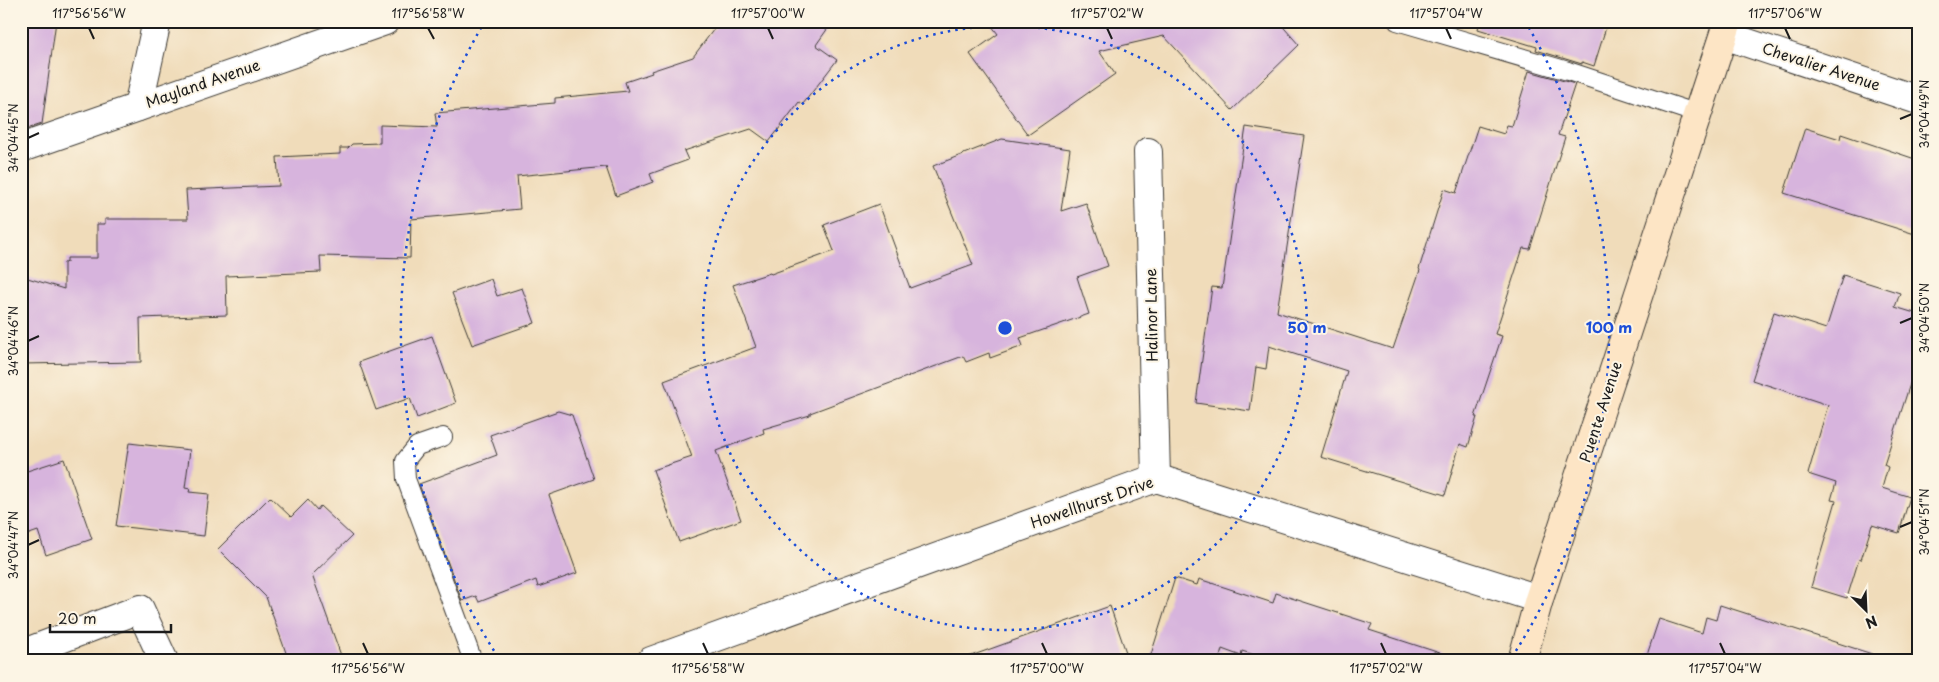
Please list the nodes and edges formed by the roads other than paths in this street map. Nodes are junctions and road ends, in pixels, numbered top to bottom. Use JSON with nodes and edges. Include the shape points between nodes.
{"nodes":[{"id":1,"x":157,"y":21,"type":"edge"},
{"id":2,"x":385,"y":21,"type":"edge"},
{"id":3,"x":1397,"y":21,"type":"edge"},
{"id":4,"x":1726,"y":28,"type":"edge"},
{"id":5,"x":1918,"y":100,"type":"edge"},
{"id":6,"x":138,"y":107,"type":"junction"},
{"id":7,"x":1698,"y":114,"type":"junction"},
{"id":8,"x":21,"y":148,"type":"edge"},
{"id":9,"x":1148,"y":152,"type":"dead end"},
{"id":10,"x":443,"y":437,"type":"dead end"},
{"id":11,"x":1156,"y":478,"type":"junction"},
{"id":12,"x":1539,"y":599,"type":"junction"},
{"id":13,"x":21,"y":654,"type":"edge"},
{"id":14,"x":164,"y":661,"type":"edge"},
{"id":15,"x":473,"y":661,"type":"edge"},
{"id":16,"x":651,"y":661,"type":"edge"},
{"id":17,"x":1522,"y":661,"type":"edge"}],
"edges":[{"from":1,"to":6,"type":"street"},
{"from":2,"to":6,"type":"street","name":"Mayland Avenue"},
{"from":3,"to":7,"type":"lane","via":[[1568,71]]},
{"from":4,"to":5,"type":"street","name":"Chevalier Avenue"},
{"from":4,"to":7,"type":"main road","name":"Puente Avenue"},
{"from":6,"to":8,"type":"street","name":"Mayland Avenue"},
{"from":7,"to":12,"type":"main road","name":"Puente Avenue"},
{"from":9,"to":11,"type":"street","name":"Halinor Lane"},
{"from":10,"to":15,"type":"lane","via":[[417,446],[405,461],[406,479]]},
{"from":11,"to":12,"type":"street","name":"Howellhurst Drive"},
{"from":11,"to":16,"type":"street","name":"Howellhurst Drive"},
{"from":12,"to":17,"type":"main road","name":"Puente Avenue"},
{"from":13,"to":14,"type":"street","via":[[140,609]]}]}
